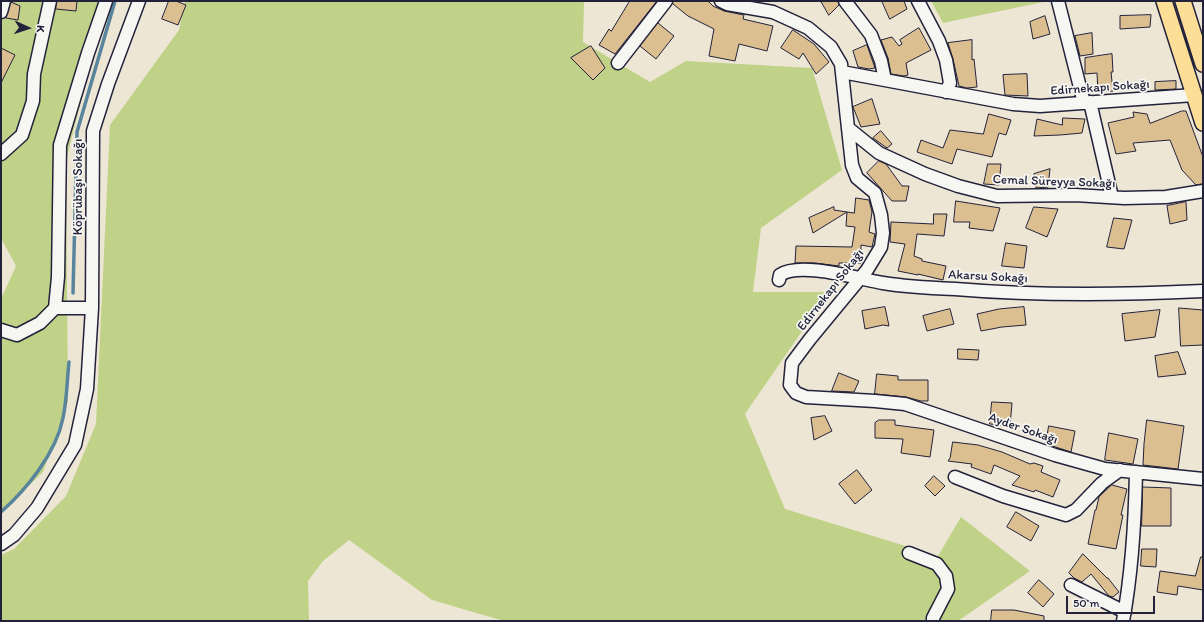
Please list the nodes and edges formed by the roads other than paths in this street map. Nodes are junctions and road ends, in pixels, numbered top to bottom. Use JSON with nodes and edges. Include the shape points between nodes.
{"nodes":[{"id":1,"x":4,"y":1,"type":"edge"},
{"id":2,"x":50,"y":1,"type":"edge"},
{"id":3,"x":106,"y":1,"type":"edge"},
{"id":4,"x":139,"y":1,"type":"edge"},
{"id":5,"x":666,"y":1,"type":"edge"},
{"id":6,"x":721,"y":1,"type":"edge"},
{"id":7,"x":845,"y":1,"type":"edge"},
{"id":8,"x":918,"y":1,"type":"edge"},
{"id":9,"x":1058,"y":1,"type":"edge"},
{"id":10,"x":1164,"y":1,"type":"edge"},
{"id":11,"x":1183,"y":1,"type":"edge"},
{"id":12,"x":1,"y":12,"type":"edge"},
{"id":13,"x":618,"y":63,"type":"dead end"},
{"id":14,"x":1203,"y":64,"type":"edge"},
{"id":15,"x":842,"y":72,"type":"junction"},
{"id":16,"x":885,"y":80,"type":"junction"},
{"id":17,"x":946,"y":92,"type":"junction"},
{"id":18,"x":1199,"y":94,"type":"edge"},
{"id":19,"x":1087,"y":103,"type":"junction"},
{"id":20,"x":1203,"y":123,"type":"edge"},
{"id":21,"x":848,"y":128,"type":"junction"},
{"id":22,"x":1,"y":154,"type":"edge"},
{"id":23,"x":1203,"y":191,"type":"edge"},
{"id":24,"x":1112,"y":198,"type":"junction"},
{"id":25,"x":860,"y":278,"type":"junction"},
{"id":26,"x":779,"y":280,"type":"dead end"},
{"id":27,"x":1203,"y":291,"type":"edge"},
{"id":28,"x":55,"y":308,"type":"junction"},
{"id":29,"x":92,"y":308,"type":"junction"},
{"id":30,"x":1,"y":330,"type":"edge"},
{"id":31,"x":836,"y":399,"type":"joint"},
{"id":32,"x":1120,"y":470,"type":"junction"},
{"id":33,"x":1136,"y":472,"type":"junction"},
{"id":34,"x":955,"y":478,"type":"dead end"},
{"id":35,"x":1203,"y":479,"type":"edge"},
{"id":36,"x":1,"y":544,"type":"edge"},
{"id":37,"x":909,"y":553,"type":"dead end"},
{"id":38,"x":1071,"y":585,"type":"dead end"},
{"id":39,"x":1124,"y":617,"type":"edge"},
{"id":40,"x":933,"y":621,"type":"edge"}],
"edges":[{"from":1,"to":12,"type":"street"},
{"from":2,"to":22,"type":"street","via":[[34,74],[33,101],[22,135]]},
{"from":3,"to":28,"type":"street","name":"Köprübaşı Sokağı","via":[[60,146],[58,277]]},
{"from":4,"to":29,"type":"street","name":"Köprübaşı Sokağı","via":[[93,131]]},
{"from":5,"to":13,"type":"street"},
{"from":6,"to":15,"type":"street","name":"Edirnekapı Sokağı","via":[[773,12],[808,28],[831,47],[842,64]]},
{"from":7,"to":16,"type":"street","via":[[871,35]]},
{"from":8,"to":17,"type":"street","via":[[946,60],[950,83]]},
{"from":9,"to":19,"type":"street"},
{"from":10,"to":18,"type":"main road"},
{"from":11,"to":14,"type":"main road"},
{"from":15,"to":16,"type":"street","name":"Edirnekapı Sokağı"},
{"from":15,"to":21,"type":"street","name":"Edirnekapı Sokağı"},
{"from":16,"to":17,"type":"street","name":"Edirnekapı Sokağı"},
{"from":17,"to":19,"type":"street","name":"Edirnekapı Sokağı","via":[[1013,104],[1040,106]]},
{"from":18,"to":19,"type":"street","name":"Edirnekapı Sokağı"},
{"from":18,"to":20,"type":"main road"},
{"from":19,"to":24,"type":"street"},
{"from":21,"to":24,"type":"street","name":"Cemal Süreyya Sokağı","via":[[879,153],[958,186],[997,196],[1075,195]]},
{"from":21,"to":25,"type":"street","name":"Edirnekapı Sokağı","via":[[852,165],[857,178],[875,193],[883,233],[881,247]]},
{"from":23,"to":24,"type":"street","name":"Cemal Süreyya Sokağı","via":[[1166,197]]},
{"from":25,"to":26,"type":"street","name":"Akarsu Sokağı","via":[[798,270],[786,271],[780,275]]},
{"from":25,"to":27,"type":"street","name":"Akarsu Sokağı","via":[[884,284],[1009,294]]},
{"from":25,"to":31,"type":"street","name":"Edirnekapı Sokağı","via":[[792,363],[790,385],[796,393],[806,397]]},
{"from":28,"to":29,"type":"street"},
{"from":28,"to":30,"type":"street","via":[[40,323],[17,335]]},
{"from":29,"to":36,"type":"street","name":"Köprübaşı Sokağı","via":[[87,390],[76,445],[37,508],[14,535]]},
{"from":31,"to":32,"type":"street","name":"Ayder Sokağı","via":[[905,404],[1055,455],[1105,469]]},
{"from":32,"to":33,"type":"street","name":"Ayder Sokağı"},
{"from":32,"to":34,"type":"street","via":[[1102,483],[1076,510],[1066,514],[1003,496]]},
{"from":33,"to":35,"type":"street","name":"Ayder Sokağı"},
{"from":33,"to":39,"type":"street","via":[[1135,522]]},
{"from":37,"to":40,"type":"street","via":[[936,564],[946,576],[948,589]]},
{"from":38,"to":39,"type":"street"}]}
